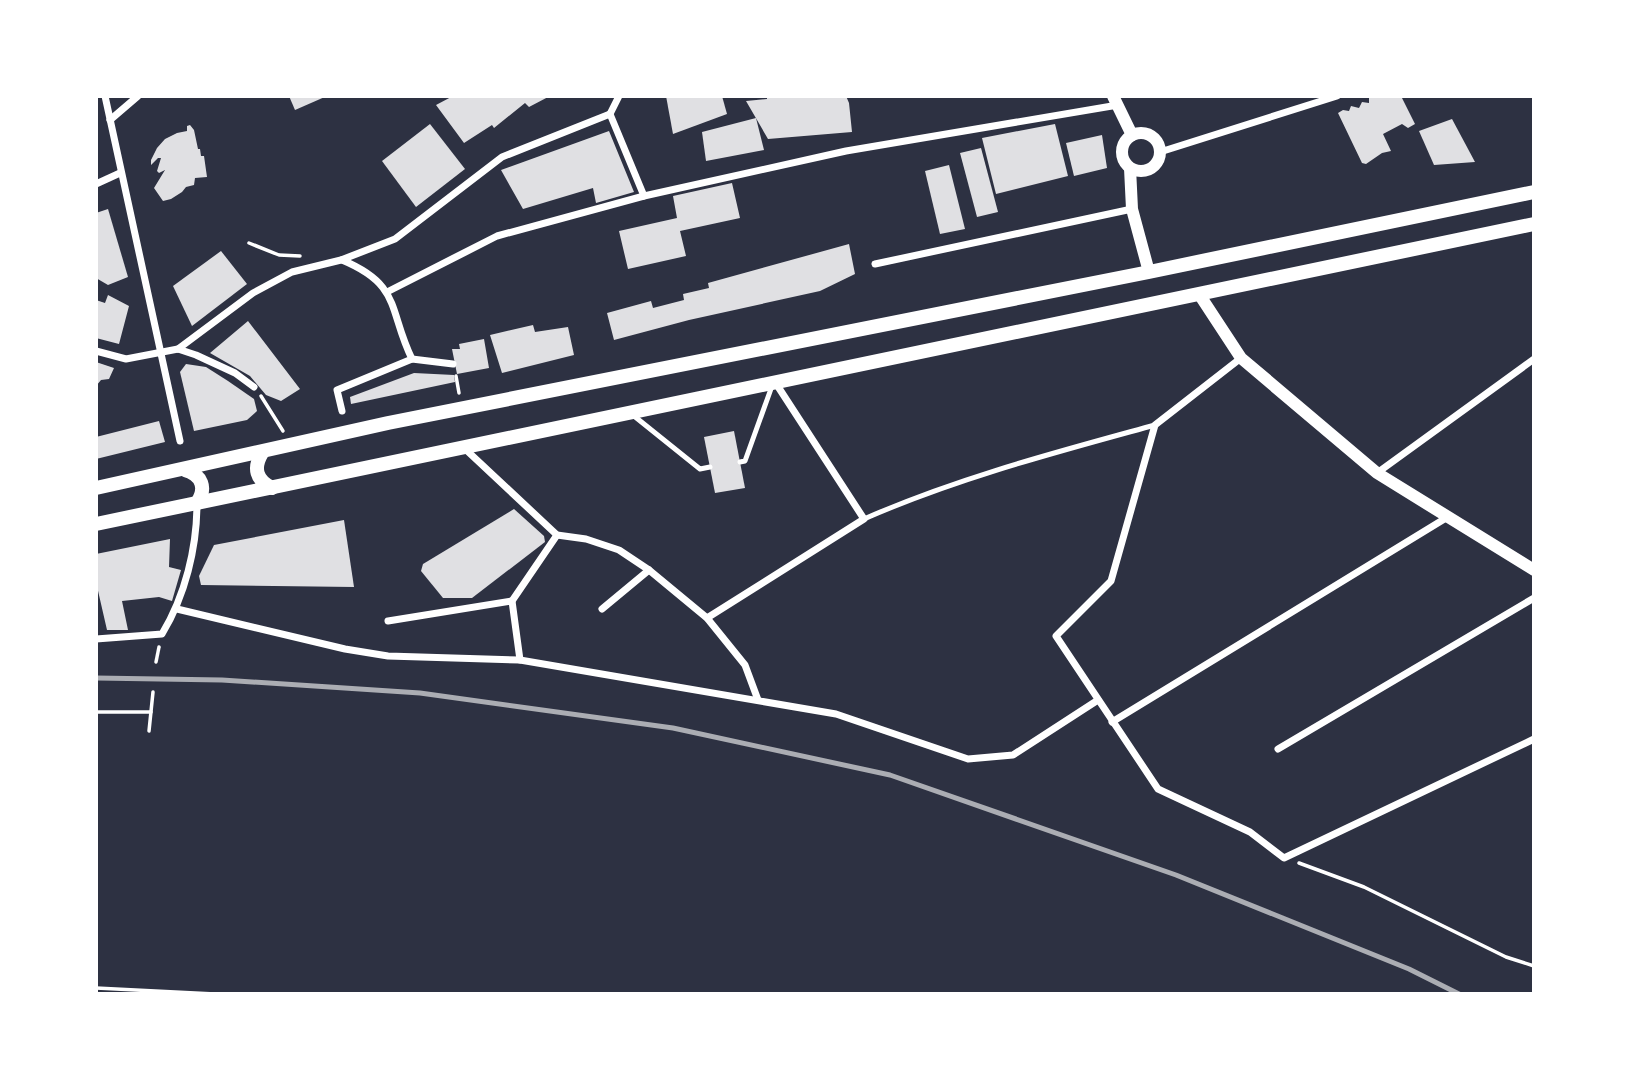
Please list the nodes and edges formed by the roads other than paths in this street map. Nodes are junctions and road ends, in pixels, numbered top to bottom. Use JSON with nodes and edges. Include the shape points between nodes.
{"nodes":[{"id":1,"x":105,"y":96,"type":"edge"},
{"id":2,"x":138,"y":96,"type":"edge"},
{"id":3,"x":619,"y":96,"type":"edge"},
{"id":4,"x":1337,"y":96,"type":"edge"},
{"id":5,"x":1320,"y":99,"type":"edge"},
{"id":6,"x":1115,"y":101,"type":"edge"},
{"id":7,"x":610,"y":114,"type":"junction"},
{"id":8,"x":110,"y":120,"type":"junction"},
{"id":9,"x":1132,"y":135,"type":"junction"},
{"id":10,"x":1160,"y":152,"type":"junction"},
{"id":11,"x":1130,"y":168,"type":"junction"},
{"id":12,"x":120,"y":173,"type":"junction"},
{"id":13,"x":96,"y":184,"type":"edge"},
{"id":14,"x":1534,"y":192,"type":"edge"},
{"id":15,"x":644,"y":196,"type":"junction"},
{"id":16,"x":1132,"y":209,"type":"junction"},
{"id":17,"x":1534,"y":224,"type":"edge"},
{"id":18,"x":341,"y":260,"type":"junction"},
{"id":19,"x":875,"y":264,"type":"dead end"},
{"id":20,"x":1149,"y":272,"type":"junction"},
{"id":21,"x":387,"y":292,"type":"junction"},
{"id":22,"x":1199,"y":294,"type":"junction"},
{"id":23,"x":178,"y":349,"type":"junction"},
{"id":24,"x":96,"y":351,"type":"edge"},
{"id":25,"x":160,"y":352,"type":"junction"},
{"id":26,"x":1241,"y":358,"type":"junction"},
{"id":27,"x":412,"y":359,"type":"junction"},
{"id":28,"x":1534,"y":359,"type":"edge"},
{"id":29,"x":453,"y":364,"type":"road end"},
{"id":30,"x":774,"y":381,"type":"junction"},
{"id":31,"x":254,"y":387,"type":"road end"},
{"id":32,"x":342,"y":411,"type":"dead end"},
{"id":33,"x":629,"y":411,"type":"junction"},
{"id":34,"x":1155,"y":425,"type":"junction"},
{"id":35,"x":180,"y":441,"type":"dead end"},
{"id":36,"x":463,"y":446,"type":"junction"},
{"id":37,"x":262,"y":453,"type":"junction"},
{"id":38,"x":740,"y":461,"type":"dead end"},
{"id":39,"x":710,"y":467,"type":"dead end"},
{"id":40,"x":185,"y":470,"type":"junction"},
{"id":41,"x":1377,"y":473,"type":"junction"},
{"id":42,"x":96,"y":488,"type":"edge"},
{"id":43,"x":272,"y":488,"type":"junction"},
{"id":44,"x":197,"y":503,"type":"junction"},
{"id":45,"x":1446,"y":518,"type":"junction"},
{"id":46,"x":864,"y":519,"type":"junction"},
{"id":47,"x":96,"y":524,"type":"edge"},
{"id":48,"x":557,"y":535,"type":"junction"},
{"id":49,"x":649,"y":570,"type":"junction"},
{"id":50,"x":1534,"y":570,"type":"edge"},
{"id":51,"x":1534,"y":598,"type":"edge"},
{"id":52,"x":512,"y":601,"type":"junction"},
{"id":53,"x":177,"y":609,"type":"junction"},
{"id":54,"x":602,"y":609,"type":"dead end"},
{"id":55,"x":707,"y":618,"type":"junction"},
{"id":56,"x":387,"y":621,"type":"dead end"},
{"id":57,"x":96,"y":639,"type":"edge"},
{"id":58,"x":520,"y":660,"type":"junction"},
{"id":59,"x":758,"y":700,"type":"junction"},
{"id":60,"x":1098,"y":700,"type":"junction"},
{"id":61,"x":1112,"y":722,"type":"junction"},
{"id":62,"x":1534,"y":739,"type":"edge"},
{"id":63,"x":1278,"y":750,"type":"dead end"}],
"edges":[{"from":1,"to":8,"type":"street"},
{"from":2,"to":8,"type":"street"},
{"from":3,"to":7,"type":"street"},
{"from":4,"to":5,"type":"street"},
{"from":5,"to":10,"type":"street"},
{"from":6,"to":9,"type":"street"},
{"from":6,"to":15,"type":"street","via":[[846,151]]},
{"from":7,"to":15,"type":"street"},
{"from":7,"to":18,"type":"street","via":[[502,157],[395,239]]},
{"from":8,"to":12,"type":"street"},
{"from":9,"to":10,"type":"street","via":[[1151,136]]},
{"from":9,"to":11,"type":"street","via":[[1122,148]]},
{"from":10,"to":11,"type":"street","via":[[1147,170]]},
{"from":11,"to":16,"type":"street"},
{"from":12,"to":13,"type":"street"},
{"from":12,"to":25,"type":"street"},
{"from":14,"to":20,"type":"main road"},
{"from":15,"to":21,"type":"street","via":[[497,236]]},
{"from":16,"to":19,"type":"street"},
{"from":16,"to":20,"type":"street"},
{"from":17,"to":22,"type":"main road"},
{"from":18,"to":21,"type":"street","via":[[360,267]]},
{"from":18,"to":23,"type":"street","via":[[292,272],[253,293]]},
{"from":20,"to":37,"type":"main road","via":[[727,354]]},
{"from":21,"to":27,"type":"street"},
{"from":22,"to":26,"type":"street"},
{"from":22,"to":30,"type":"main road"},
{"from":23,"to":25,"type":"street"},
{"from":23,"to":31,"type":"street","via":[[235,373]]},
{"from":24,"to":25,"type":"street","via":[[126,359]]},
{"from":25,"to":35,"type":"street"},
{"from":26,"to":34,"type":"street"},
{"from":26,"to":41,"type":"street"},
{"from":27,"to":29,"type":"street"},
{"from":27,"to":32,"type":"street","via":[[337,390]]},
{"from":28,"to":41,"type":"street"},
{"from":30,"to":33,"type":"main road"},
{"from":30,"to":38,"type":"lane","via":[[745,461]]},
{"from":30,"to":46,"type":"street"},
{"from":33,"to":36,"type":"main road"},
{"from":33,"to":39,"type":"lane","via":[[699,469]]},
{"from":34,"to":46,"type":"lane","via":[[1033,459]]},
{"from":34,"to":60,"type":"street","via":[[1111,581],[1056,636]]},
{"from":36,"to":43,"type":"main road"},
{"from":36,"to":48,"type":"street"},
{"from":37,"to":40,"type":"main road"},
{"from":37,"to":43,"type":"main road","via":[[257,461],[258,478]]},
{"from":40,"to":42,"type":"main road"},
{"from":40,"to":44,"type":"main road","via":[[202,482]]},
{"from":41,"to":45,"type":"street"},
{"from":43,"to":44,"type":"main road"},
{"from":44,"to":47,"type":"main road"},
{"from":44,"to":53,"type":"street","via":[[197,531]]},
{"from":45,"to":50,"type":"street"},
{"from":45,"to":61,"type":"street"},
{"from":46,"to":55,"type":"street"},
{"from":48,"to":49,"type":"street","via":[[619,550]]},
{"from":48,"to":52,"type":"street"},
{"from":49,"to":54,"type":"street"},
{"from":49,"to":55,"type":"street"},
{"from":51,"to":63,"type":"street"},
{"from":52,"to":56,"type":"street"},
{"from":52,"to":58,"type":"street"},
{"from":53,"to":57,"type":"street","via":[[162,635]]},
{"from":53,"to":58,"type":"street","via":[[388,656]]},
{"from":55,"to":59,"type":"street","via":[[745,665]]},
{"from":58,"to":59,"type":"street"},
{"from":59,"to":60,"type":"street","via":[[836,714],[968,759],[1013,755]]},
{"from":60,"to":61,"type":"street"},
{"from":61,"to":62,"type":"street","via":[[1158,789],[1250,832],[1284,858]]}]}
